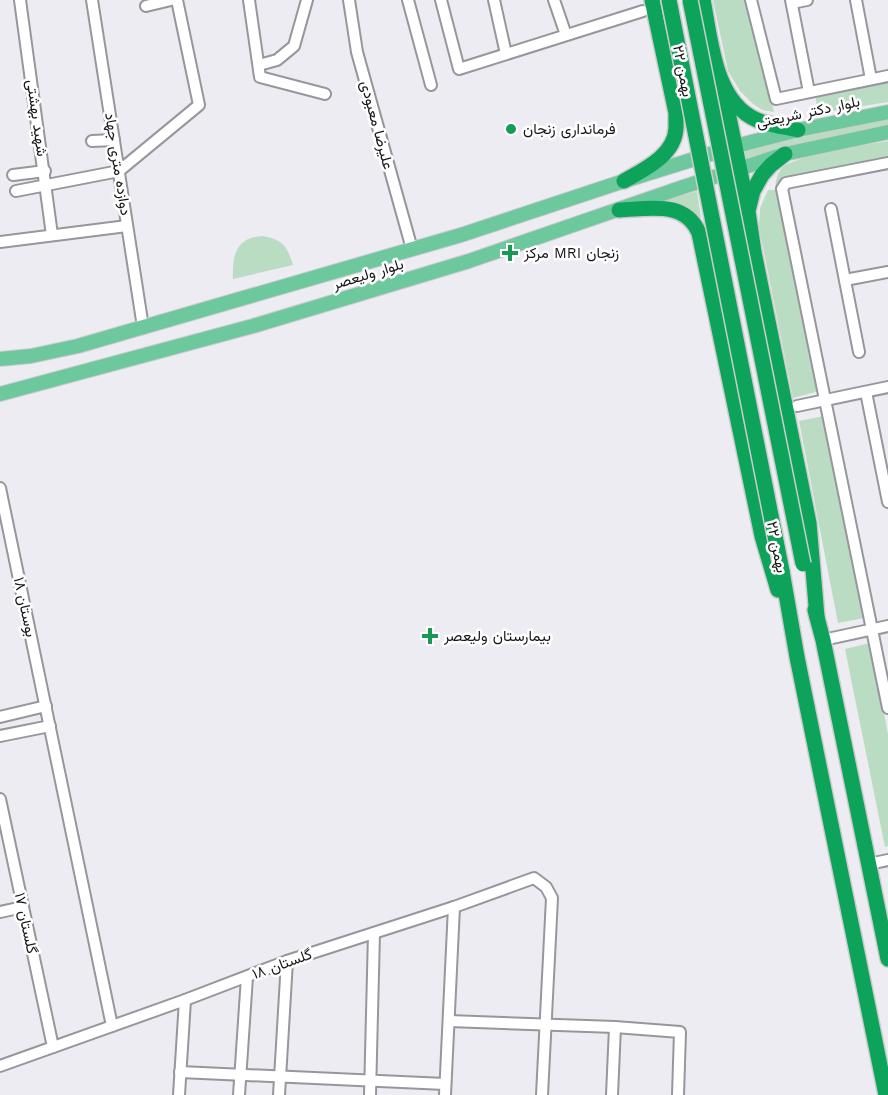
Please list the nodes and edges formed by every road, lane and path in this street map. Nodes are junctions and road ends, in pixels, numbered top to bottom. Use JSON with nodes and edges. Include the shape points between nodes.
{"nodes":[{"id":1,"x":20,"y":0,"type":"edge"},
{"id":2,"x":92,"y":0,"type":"edge"},
{"id":3,"x":171,"y":0,"type":"edge"},
{"id":4,"x":177,"y":0,"type":"edge"},
{"id":5,"x":249,"y":0,"type":"edge"},
{"id":6,"x":308,"y":0,"type":"edge"},
{"id":7,"x":349,"y":0,"type":"edge"},
{"id":8,"x":408,"y":0,"type":"edge"},
{"id":9,"x":441,"y":0,"type":"edge"},
{"id":10,"x":494,"y":0,"type":"edge"},
{"id":11,"x":554,"y":0,"type":"edge"},
{"id":12,"x":669,"y":0,"type":"edge"},
{"id":13,"x":690,"y":0,"type":"edge"},
{"id":14,"x":704,"y":0,"type":"edge"},
{"id":15,"x":751,"y":0,"type":"edge"},
{"id":16,"x":807,"y":0,"type":"edge"},
{"id":17,"x":856,"y":0,"type":"edge"},
{"id":18,"x":791,"y":2,"type":"edge"},
{"id":19,"x":648,"y":5,"type":"edge"},
{"id":20,"x":146,"y":6,"type":"dead end"},
{"id":21,"x":566,"y":35,"type":"junction"},
{"id":22,"x":506,"y":54,"type":"junction"},
{"id":23,"x":716,"y":61,"type":"junction"},
{"id":24,"x":259,"y":65,"type":"junction"},
{"id":25,"x":667,"y":72,"type":"junction"},
{"id":26,"x":888,"y":76,"type":"edge"},
{"id":27,"x":871,"y":79,"type":"junction"},
{"id":28,"x":431,"y":85,"type":"dead end"},
{"id":29,"x":723,"y":87,"type":"junction"},
{"id":30,"x":809,"y":92,"type":"junction"},
{"id":31,"x":325,"y":94,"type":"dead end"},
{"id":32,"x":888,"y":112,"type":"edge"},
{"id":33,"x":798,"y":130,"type":"junction"},
{"id":34,"x":888,"y":132,"type":"edge"},
{"id":35,"x":114,"y":140,"type":"junction"},
{"id":36,"x":92,"y":141,"type":"dead end"},
{"id":37,"x":736,"y":146,"type":"junction"},
{"id":38,"x":785,"y":154,"type":"junction"},
{"id":39,"x":888,"y":163,"type":"edge"},
{"id":40,"x":741,"y":169,"type":"junction"},
{"id":41,"x":45,"y":171,"type":"junction"},
{"id":42,"x":119,"y":171,"type":"junction"},
{"id":43,"x":13,"y":176,"type":"dead end"},
{"id":44,"x":624,"y":181,"type":"junction"},
{"id":45,"x":46,"y":185,"type":"junction"},
{"id":46,"x":16,"y":191,"type":"dead end"},
{"id":47,"x":831,"y":209,"type":"dead end"},
{"id":48,"x":619,"y":210,"type":"junction"},
{"id":49,"x":748,"y":211,"type":"junction"},
{"id":50,"x":127,"y":225,"type":"junction"},
{"id":51,"x":52,"y":235,"type":"junction"},
{"id":52,"x":0,"y":242,"type":"edge"},
{"id":53,"x":465,"y":248,"type":"junction"},
{"id":54,"x":412,"y":249,"type":"junction"},
{"id":55,"x":754,"y":252,"type":"junction"},
{"id":56,"x":705,"y":263,"type":"junction"},
{"id":57,"x":888,"y":272,"type":"edge"},
{"id":58,"x":845,"y":280,"type":"junction"},
{"id":59,"x":143,"y":327,"type":"junction"},
{"id":60,"x":859,"y":352,"type":"dead end"},
{"id":61,"x":0,"y":359,"type":"edge"},
{"id":62,"x":0,"y":386,"type":"edge"},
{"id":63,"x":888,"y":387,"type":"edge"},
{"id":64,"x":19,"y":390,"type":"junction"},
{"id":65,"x":866,"y":392,"type":"junction"},
{"id":66,"x":0,"y":394,"type":"edge"},
{"id":67,"x":825,"y":400,"type":"junction"},
{"id":68,"x":797,"y":406,"type":"dead end"},
{"id":69,"x":0,"y":488,"type":"edge"},
{"id":70,"x":888,"y":502,"type":"edge"},
{"id":71,"x":817,"y":617,"type":"junction"},
{"id":72,"x":888,"y":626,"type":"edge"},
{"id":73,"x":872,"y":629,"type":"junction"},
{"id":74,"x":823,"y":640,"type":"junction"},
{"id":75,"x":797,"y":657,"type":"junction"},
{"id":76,"x":46,"y":706,"type":"junction"},
{"id":77,"x":888,"y":708,"type":"edge"},
{"id":78,"x":0,"y":717,"type":"edge"},
{"id":79,"x":50,"y":726,"type":"junction"},
{"id":80,"x":0,"y":736,"type":"edge"},
{"id":81,"x":0,"y":799,"type":"edge"},
{"id":82,"x":888,"y":860,"type":"edge"},
{"id":83,"x":869,"y":864,"type":"junction"},
{"id":84,"x":23,"y":907,"type":"junction"},
{"id":85,"x":453,"y":907,"type":"junction"},
{"id":86,"x":0,"y":912,"type":"edge"},
{"id":87,"x":374,"y":933,"type":"junction"},
{"id":88,"x":888,"y":959,"type":"edge"},
{"id":89,"x":287,"y":961,"type":"junction"},
{"id":90,"x":246,"y":977,"type":"junction"},
{"id":91,"x":185,"y":1000,"type":"junction"},
{"id":92,"x":449,"y":1021,"type":"junction"},
{"id":93,"x":545,"y":1024,"type":"junction"},
{"id":94,"x":112,"y":1026,"type":"junction"},
{"id":95,"x":615,"y":1027,"type":"junction"},
{"id":96,"x":53,"y":1047,"type":"junction"},
{"id":97,"x":0,"y":1066,"type":"edge"},
{"id":98,"x":180,"y":1072,"type":"junction"},
{"id":99,"x":240,"y":1075,"type":"junction"},
{"id":100,"x":280,"y":1076,"type":"junction"},
{"id":101,"x":371,"y":1081,"type":"junction"},
{"id":102,"x":445,"y":1090,"type":"edge"},
{"id":103,"x":179,"y":1095,"type":"edge"},
{"id":104,"x":239,"y":1095,"type":"edge"},
{"id":105,"x":279,"y":1095,"type":"edge"},
{"id":106,"x":370,"y":1095,"type":"edge"},
{"id":107,"x":542,"y":1095,"type":"edge"},
{"id":108,"x":612,"y":1095,"type":"edge"},
{"id":109,"x":678,"y":1095,"type":"edge"},
{"id":110,"x":886,"y":1095,"type":"edge"}],
"edges":[{"from":1,"to":41,"type":"street","name":"شهید بهشتی"},
{"from":2,"to":35,"type":"street","name":"دوازده متری جهاد"},
{"from":3,"to":20,"type":"street"},
{"from":4,"to":42,"type":"street","via":[[199,105]]},
{"from":5,"to":24,"type":"street"},
{"from":6,"to":24,"type":"street","via":[[294,46],[278,60]]},
{"from":7,"to":54,"type":"street","name":"علیرضا معبودی","via":[[357,52]]},
{"from":8,"to":28,"type":"street"},
{"from":9,"to":22,"type":"street","via":[[459,69]]},
{"from":10,"to":22,"type":"street"},
{"from":11,"to":21,"type":"street"},
{"from":12,"to":75,"type":"highway","name":"۲۲ بهمن","bridge":true},
{"from":13,"to":71,"type":"highway","name":"۲۲ بهمن","bridge":true,"via":[[803,564]]},
{"from":14,"to":23,"type":"highway"},
{"from":15,"to":30,"type":"street","via":[[776,99]]},
{"from":16,"to":18,"type":"street"},
{"from":17,"to":27,"type":"street"},
{"from":18,"to":30,"type":"street"},
{"from":19,"to":21,"type":"street"},
{"from":19,"to":25,"type":"highway"},
{"from":21,"to":22,"type":"street"},
{"from":23,"to":25,"type":"highway","via":[[694,79]]},
{"from":23,"to":29,"type":"highway"},
{"from":24,"to":31,"type":"street","via":[[260,77]]},
{"from":25,"to":44,"type":"highway","via":[[675,114],[672,143],[663,156]]},
{"from":26,"to":27,"type":"street"},
{"from":27,"to":30,"type":"street"},
{"from":29,"to":33,"type":"highway","via":[[744,113]]},
{"from":29,"to":37,"type":"highway"},
{"from":32,"to":33,"type":"main road","name":"بلوار دکتر شریعتی"},
{"from":33,"to":37,"type":"main road","name":"بلوار دکتر شریعتی"},
{"from":34,"to":38,"type":"main road"},
{"from":35,"to":36,"type":"street"},
{"from":35,"to":42,"type":"street","name":"دوازده متری جهاد"},
{"from":37,"to":40,"type":"highway"},
{"from":37,"to":44,"type":"main road","name":"بلوار ولیعصر"},
{"from":38,"to":40,"type":"main road"},
{"from":38,"to":49,"type":"highway","via":[[762,175]]},
{"from":39,"to":67,"type":"street","via":[[786,183],[782,189]]},
{"from":40,"to":48,"type":"main road","name":"بلوار ولیعصر"},
{"from":40,"to":49,"type":"highway"},
{"from":41,"to":43,"type":"street"},
{"from":41,"to":45,"type":"street","name":"شهید بهشتی"},
{"from":42,"to":45,"type":"street"},
{"from":42,"to":50,"type":"street","name":"دوازده متری جهاد"},
{"from":44,"to":53,"type":"main road","name":"بلوار ولیعصر"},
{"from":45,"to":46,"type":"street"},
{"from":45,"to":51,"type":"street","name":"شهید بهشتی"},
{"from":47,"to":58,"type":"street"},
{"from":48,"to":53,"type":"main road","name":"بلوار ولیعصر"},
{"from":48,"to":56,"type":"highway","via":[[661,208],[685,215],[699,233]]},
{"from":49,"to":55,"type":"highway"},
{"from":50,"to":51,"type":"street"},
{"from":50,"to":59,"type":"street","name":"دوازده متری جهاد"},
{"from":51,"to":52,"type":"street"},
{"from":53,"to":54,"type":"main road","name":"بلوار ولیعصر"},
{"from":53,"to":64,"type":"main road","name":"بلوار ولیعصر","via":[[253,326]]},
{"from":54,"to":59,"type":"main road","name":"بلوار ولیعصر"},
{"from":55,"to":56,"type":"highway","via":[[728,249]]},
{"from":55,"to":71,"type":"highway","via":[[808,524]]},
{"from":56,"to":75,"type":"highway","via":[[762,536]]},
{"from":57,"to":58,"type":"street"},
{"from":58,"to":60,"type":"street"},
{"from":59,"to":61,"type":"main road","name":"بلوار ولیعصر","via":[[54,351]]},
{"from":62,"to":64,"type":"main road"},
{"from":63,"to":65,"type":"street"},
{"from":64,"to":66,"type":"main road","name":"بلوار ولیعصر"},
{"from":65,"to":67,"type":"street"},
{"from":65,"to":70,"type":"street"},
{"from":67,"to":68,"type":"street"},
{"from":67,"to":73,"type":"street"},
{"from":69,"to":76,"type":"street","name":"بوستان ۱۸"},
{"from":71,"to":74,"type":"highway","name":"۲۲ بهمن"},
{"from":72,"to":73,"type":"street"},
{"from":73,"to":74,"type":"street"},
{"from":73,"to":77,"type":"street"},
{"from":74,"to":83,"type":"highway","name":"۲۲ بهمن"},
{"from":75,"to":110,"type":"highway","name":"۲۲ بهمن"},
{"from":76,"to":78,"type":"street"},
{"from":76,"to":79,"type":"street","name":"بوستان ۱۸"},
{"from":79,"to":80,"type":"street"},
{"from":79,"to":94,"type":"street"},
{"from":81,"to":84,"type":"street","name":"گلستان ۱۷"},
{"from":82,"to":83,"type":"street"},
{"from":83,"to":88,"type":"highway","name":"۲۲ بهمن"},
{"from":84,"to":86,"type":"street"},
{"from":84,"to":96,"type":"street","name":"گلستان ۱۷"},
{"from":85,"to":87,"type":"street","name":"گلستان ۱۸"},
{"from":85,"to":92,"type":"street"},
{"from":85,"to":93,"type":"street","name":"گلستان ۱۸","via":[[534,878],[546,886],[552,898]]},
{"from":87,"to":89,"type":"street","name":"گلستان ۱۸"},
{"from":87,"to":101,"type":"street"},
{"from":89,"to":90,"type":"street","name":"گلستان ۱۸"},
{"from":89,"to":100,"type":"street"},
{"from":90,"to":91,"type":"street","name":"گلستان ۱۸"},
{"from":90,"to":99,"type":"street"},
{"from":91,"to":94,"type":"street","name":"گلستان ۱۸"},
{"from":91,"to":98,"type":"street"},
{"from":92,"to":93,"type":"street"},
{"from":92,"to":102,"type":"street"},
{"from":93,"to":95,"type":"street"},
{"from":93,"to":107,"type":"street"},
{"from":94,"to":96,"type":"street","name":"گلستان ۱۸"},
{"from":95,"to":108,"type":"street"},
{"from":95,"to":109,"type":"street","via":[[680,1032]]},
{"from":96,"to":97,"type":"street","name":"گلستان ۱۸"},
{"from":98,"to":99,"type":"street"},
{"from":98,"to":103,"type":"street"},
{"from":99,"to":100,"type":"street"},
{"from":99,"to":104,"type":"street"},
{"from":100,"to":101,"type":"street"},
{"from":100,"to":105,"type":"street"},
{"from":101,"to":102,"type":"street"},
{"from":101,"to":106,"type":"street"}]}
